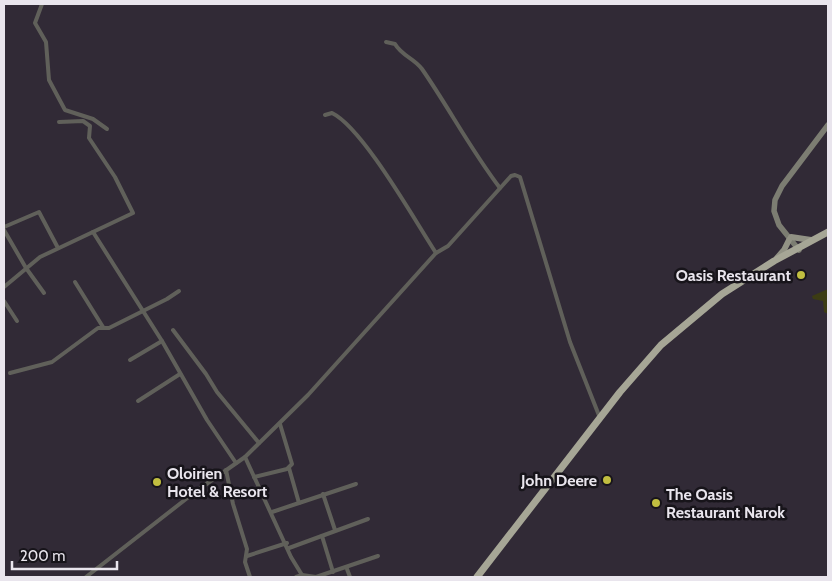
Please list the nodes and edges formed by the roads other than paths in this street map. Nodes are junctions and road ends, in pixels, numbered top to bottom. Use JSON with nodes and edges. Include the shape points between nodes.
{"nodes":[{"id":1,"x":42,"y":4,"type":"edge"},
{"id":2,"x":386,"y":42,"type":"dead end"},
{"id":3,"x":324,"y":115,"type":"dead end"},
{"id":4,"x":60,"y":122,"type":"dead end"},
{"id":5,"x":828,"y":125,"type":"edge"},
{"id":6,"x":107,"y":129,"type":"dead end"},
{"id":7,"x":500,"y":188,"type":"junction"},
{"id":8,"x":4,"y":228,"type":"edge"},
{"id":9,"x":93,"y":232,"type":"junction"},
{"id":10,"x":828,"y":233,"type":"edge"},
{"id":11,"x":789,"y":237,"type":"junction"},
{"id":12,"x":811,"y":240,"type":"junction"},
{"id":13,"x":58,"y":248,"type":"junction"},
{"id":14,"x":797,"y":250,"type":"junction"},
{"id":15,"x":436,"y":253,"type":"junction"},
{"id":16,"x":774,"y":261,"type":"junction"},
{"id":17,"x":26,"y":268,"type":"junction"},
{"id":18,"x":74,"y":282,"type":"dead end"},
{"id":19,"x":4,"y":287,"type":"edge"},
{"id":20,"x":179,"y":291,"type":"dead end"},
{"id":21,"x":44,"y":293,"type":"dead end"},
{"id":22,"x":722,"y":294,"type":"junction"},
{"id":23,"x":4,"y":301,"type":"edge"},
{"id":24,"x":142,"y":311,"type":"junction"},
{"id":25,"x":17,"y":321,"type":"dead end"},
{"id":26,"x":104,"y":327,"type":"junction"},
{"id":27,"x":173,"y":330,"type":"dead end"},
{"id":28,"x":162,"y":341,"type":"junction"},
{"id":29,"x":130,"y":360,"type":"dead end"},
{"id":30,"x":10,"y":373,"type":"dead end"},
{"id":31,"x":180,"y":374,"type":"junction"},
{"id":32,"x":138,"y":401,"type":"dead end"},
{"id":33,"x":600,"y":418,"type":"junction"},
{"id":34,"x":280,"y":424,"type":"junction"},
{"id":35,"x":259,"y":443,"type":"junction"},
{"id":36,"x":245,"y":457,"type":"junction"},
{"id":37,"x":236,"y":463,"type":"junction"},
{"id":38,"x":288,"y":468,"type":"junction"},
{"id":39,"x":226,"y":470,"type":"junction"},
{"id":40,"x":254,"y":477,"type":"junction"},
{"id":41,"x":356,"y":484,"type":"dead end"},
{"id":42,"x":323,"y":494,"type":"junction"},
{"id":43,"x":299,"y":503,"type":"junction"},
{"id":44,"x":272,"y":512,"type":"junction"},
{"id":45,"x":368,"y":519,"type":"dead end"},
{"id":46,"x":335,"y":530,"type":"junction"},
{"id":47,"x":322,"y":536,"type":"junction"},
{"id":48,"x":286,"y":543,"type":"junction"},
{"id":49,"x":289,"y":548,"type":"junction"},
{"id":50,"x":247,"y":556,"type":"junction"},
{"id":51,"x":378,"y":556,"type":"dead end"},
{"id":52,"x":347,"y":569,"type":"junction"},
{"id":53,"x":333,"y":572,"type":"junction"},
{"id":54,"x":302,"y":575,"type":"junction"},
{"id":55,"x":86,"y":577,"type":"edge"},
{"id":56,"x":250,"y":577,"type":"edge"},
{"id":57,"x":297,"y":577,"type":"edge"},
{"id":58,"x":316,"y":577,"type":"edge"},
{"id":59,"x":350,"y":577,"type":"edge"},
{"id":60,"x":478,"y":577,"type":"edge"}],
"edges":[{"from":1,"to":6,"type":"street","via":[[35,23],[46,42],[49,80],[57,97],[65,110],[93,118]]},
{"from":2,"to":7,"type":"street","via":[[395,44],[399,52],[417,62]]},
{"from":3,"to":15,"type":"street","via":[[332,113],[341,118],[359,138]]},
{"from":4,"to":9,"type":"street","via":[[83,121],[90,126],[89,138],[133,211],[122,220]]},
{"from":5,"to":11,"type":"main road","via":[[777,194],[776,218]]},
{"from":7,"to":15,"type":"street","via":[[448,246]]},
{"from":7,"to":33,"type":"street","via":[[513,175],[523,180],[570,342]]},
{"from":8,"to":13,"type":"street","via":[[39,212]]},
{"from":8,"to":17,"type":"street"},
{"from":9,"to":13,"type":"street"},
{"from":9,"to":24,"type":"street"},
{"from":10,"to":12,"type":"highway"},
{"from":10,"to":14,"type":"highway"},
{"from":11,"to":12,"type":"main road"},
{"from":11,"to":14,"type":"main road"},
{"from":11,"to":16,"type":"main road","via":[[784,250]]},
{"from":12,"to":14,"type":"highway"},
{"from":13,"to":17,"type":"street"},
{"from":14,"to":16,"type":"highway"},
{"from":14,"to":22,"type":"highway"},
{"from":15,"to":34,"type":"street"},
{"from":16,"to":22,"type":"highway"},
{"from":17,"to":19,"type":"street"},
{"from":17,"to":21,"type":"street"},
{"from":18,"to":26,"type":"street"},
{"from":20,"to":24,"type":"street"},
{"from":22,"to":33,"type":"highway","via":[[661,345]]},
{"from":23,"to":25,"type":"street"},
{"from":24,"to":26,"type":"street","via":[[110,328]]},
{"from":24,"to":28,"type":"street"},
{"from":26,"to":30,"type":"street","via":[[98,328],[52,362]]},
{"from":27,"to":35,"type":"street","via":[[217,392]]},
{"from":28,"to":29,"type":"street"},
{"from":28,"to":31,"type":"street"},
{"from":31,"to":32,"type":"street"},
{"from":31,"to":37,"type":"street"},
{"from":33,"to":60,"type":"highway"},
{"from":34,"to":35,"type":"street"},
{"from":34,"to":38,"type":"street","via":[[292,461]]},
{"from":35,"to":36,"type":"street"},
{"from":36,"to":37,"type":"street"},
{"from":36,"to":40,"type":"street"},
{"from":37,"to":39,"type":"street"},
{"from":38,"to":40,"type":"street"},
{"from":38,"to":43,"type":"street"},
{"from":39,"to":50,"type":"street","via":[[248,549]]},
{"from":39,"to":55,"type":"street"},
{"from":40,"to":44,"type":"street"},
{"from":41,"to":42,"type":"street"},
{"from":42,"to":43,"type":"street"},
{"from":42,"to":46,"type":"street"},
{"from":43,"to":44,"type":"street"},
{"from":44,"to":48,"type":"street"},
{"from":45,"to":46,"type":"street"},
{"from":46,"to":47,"type":"street"},
{"from":47,"to":49,"type":"street"},
{"from":47,"to":53,"type":"street"},
{"from":48,"to":49,"type":"street"},
{"from":48,"to":50,"type":"street"},
{"from":49,"to":54,"type":"street"},
{"from":50,"to":56,"type":"street","via":[[245,564]]},
{"from":51,"to":52,"type":"street"},
{"from":52,"to":53,"type":"street"},
{"from":52,"to":59,"type":"street"},
{"from":53,"to":58,"type":"street"},
{"from":54,"to":57,"type":"street"},
{"from":54,"to":58,"type":"street"}]}
